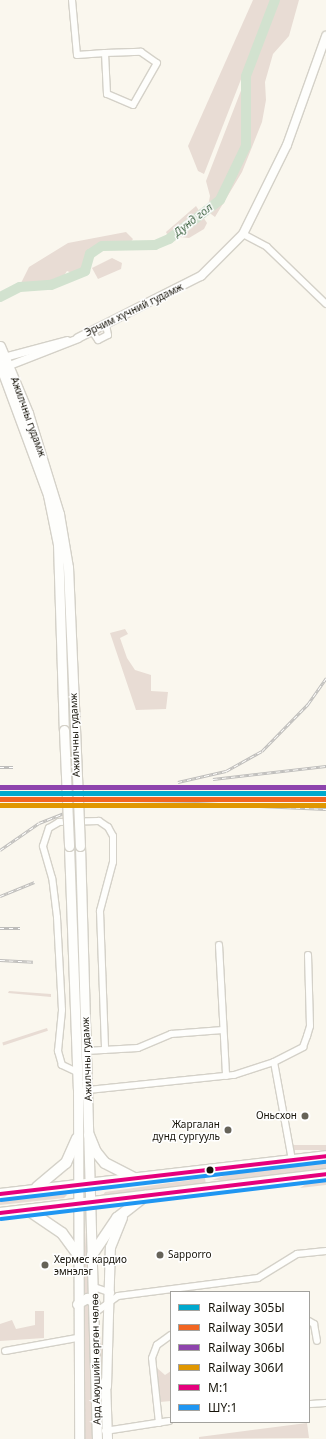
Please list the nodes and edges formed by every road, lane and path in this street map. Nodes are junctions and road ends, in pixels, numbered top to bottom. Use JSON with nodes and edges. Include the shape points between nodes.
{"nodes":[{"id":1,"x":72,"y":0,"type":"edge"},
{"id":2,"x":326,"y":36,"type":"edge"},
{"id":3,"x":105,"y":53,"type":"junction"},
{"id":4,"x":243,"y":234,"type":"junction"},
{"id":5,"x":326,"y":304,"type":"edge"},
{"id":6,"x":78,"y":338,"type":"joint"},
{"id":7,"x":0,"y":346,"type":"edge"},
{"id":8,"x":2,"y":364,"type":"edge"},
{"id":9,"x":0,"y":385,"type":"edge"},
{"id":10,"x":9,"y":390,"type":"junction"},
{"id":11,"x":61,"y":543,"type":"junction"},
{"id":12,"x":219,"y":945,"type":"dead end"},
{"id":13,"x":308,"y":955,"type":"dead end"},
{"id":14,"x":223,"y":1030,"type":"junction"},
{"id":15,"x":105,"y":1050,"type":"junction"},
{"id":16,"x":86,"y":1051,"type":"junction"},
{"id":17,"x":274,"y":1062,"type":"junction"},
{"id":18,"x":77,"y":1072,"type":"junction"},
{"id":19,"x":226,"y":1076,"type":"junction"},
{"id":20,"x":88,"y":1090,"type":"junction"},
{"id":21,"x":89,"y":1135,"type":"junction"},
{"id":22,"x":77,"y":1138,"type":"junction"},
{"id":23,"x":326,"y":1156,"type":"edge"},
{"id":24,"x":292,"y":1160,"type":"junction"},
{"id":25,"x":211,"y":1171,"type":"junction"},
{"id":26,"x":326,"y":1174,"type":"edge"},
{"id":27,"x":140,"y":1180,"type":"junction"},
{"id":28,"x":91,"y":1183,"type":"junction"},
{"id":29,"x":77,"y":1185,"type":"junction"},
{"id":30,"x":219,"y":1187,"type":"junction"},
{"id":31,"x":33,"y":1190,"type":"junction"},
{"id":32,"x":0,"y":1194,"type":"edge"},
{"id":33,"x":147,"y":1195,"type":"junction"},
{"id":34,"x":92,"y":1203,"type":"junction"},
{"id":35,"x":77,"y":1204,"type":"junction"},
{"id":36,"x":28,"y":1210,"type":"junction"},
{"id":37,"x":125,"y":1211,"type":"junction"},
{"id":38,"x":0,"y":1213,"type":"edge"},
{"id":39,"x":326,"y":1251,"type":"edge"},
{"id":40,"x":76,"y":1252,"type":"junction"},
{"id":41,"x":92,"y":1255,"type":"junction"},
{"id":42,"x":94,"y":1287,"type":"junction"},
{"id":43,"x":114,"y":1294,"type":"junction"},
{"id":44,"x":109,"y":1303,"type":"junction"},
{"id":45,"x":77,"y":1304,"type":"junction"},
{"id":46,"x":96,"y":1307,"type":"junction"},
{"id":47,"x":310,"y":1322,"type":"edge"},
{"id":48,"x":170,"y":1336,"type":"edge"},
{"id":49,"x":77,"y":1338,"type":"junction"},
{"id":50,"x":317,"y":1341,"type":"dead end"},
{"id":51,"x":5,"y":1351,"type":"dead end"},
{"id":52,"x":97,"y":1358,"type":"junction"},
{"id":53,"x":106,"y":1386,"type":"junction"},
{"id":54,"x":326,"y":1403,"type":"edge"},
{"id":55,"x":310,"y":1404,"type":"edge"},
{"id":56,"x":169,"y":1422,"type":"dead end"},
{"id":57,"x":159,"y":1423,"type":"junction"},
{"id":58,"x":102,"y":1435,"type":"edge"},
{"id":59,"x":79,"y":1439,"type":"edge"}],
"edges":[{"from":1,"to":3,"type":"street","via":[[77,55]]},
{"from":2,"to":4,"type":"main road","name":"Эрчим хүчний гудамж","via":[[287,145]]},
{"from":3,"to":3,"type":"street","via":[[107,94],[133,105],[157,63],[142,52]]},
{"from":4,"to":5,"type":"street","via":[[267,247]]},
{"from":4,"to":6,"type":"main road","name":"Эрчим хүчний гудамж","via":[[201,276]]},
{"from":6,"to":8,"type":"street","name":"Эрчим хүчний гудамж"},
{"from":7,"to":8,"type":"main road","name":"Ажилчны гудамж"},
{"from":8,"to":10,"type":"main road","name":"Ажилчны гудамж"},
{"from":8,"to":11,"type":"main road","name":"Ажилчны гудамж","via":[[53,488]]},
{"from":9,"to":10,"type":"main road"},
{"from":10,"to":11,"type":"main road","name":"Ажилчны гудамж","via":[[48,495]]},
{"from":11,"to":16,"type":"main road","name":"Ажилчны гудамж","bridge":true,"via":[[75,728]]},
{"from":11,"to":18,"type":"main road","name":"Ажилчны гудамж","bridge":true,"via":[[64,730]]},
{"from":12,"to":14,"type":"street"},
{"from":13,"to":17,"type":"street","via":[[310,1026],[307,1036],[303,1047]]},
{"from":14,"to":15,"type":"street","via":[[171,1034],[138,1048]]},
{"from":14,"to":19,"type":"street"},
{"from":15,"to":16,"type":"street"},
{"from":15,"to":18,"type":"street","via":[[100,910],[113,862],[113,836],[108,827],[99,822],[59,822],[49,828],[43,846],[52,878],[57,917],[62,1010],[58,1052],[62,1065]]},
{"from":16,"to":20,"type":"main road","name":"Ажилчны гудамж"},
{"from":17,"to":19,"type":"street"},
{"from":17,"to":24,"type":"street"},
{"from":18,"to":22,"type":"main road","name":"Ажилчны гудамж"},
{"from":19,"to":20,"type":"street"},
{"from":20,"to":21,"type":"main road","name":"Ажилчны гудамж"},
{"from":21,"to":27,"type":"highway","via":[[96,1152],[105,1164]]},
{"from":21,"to":28,"type":"main road","name":"Ажилчны гудамж"},
{"from":22,"to":29,"type":"main road","name":"Ажилчны гудамж"},
{"from":22,"to":31,"type":"highway","via":[[66,1163]]},
{"from":23,"to":24,"type":"highway"},
{"from":24,"to":25,"type":"highway"},
{"from":25,"to":27,"type":"highway"},
{"from":25,"to":30,"type":"highway","via":[[209,1182]]},
{"from":26,"to":30,"type":"highway"},
{"from":27,"to":28,"type":"highway"},
{"from":28,"to":29,"type":"highway"},
{"from":28,"to":34,"type":"main road","name":"Ард Аюушийн өргөн чөлөө"},
{"from":29,"to":31,"type":"highway"},
{"from":29,"to":35,"type":"main road","name":"Ард Аюушийн өргөн чөлөө"},
{"from":30,"to":33,"type":"highway"},
{"from":31,"to":32,"type":"highway"},
{"from":33,"to":34,"type":"highway"},
{"from":33,"to":37,"type":"highway"},
{"from":34,"to":35,"type":"highway"},
{"from":34,"to":41,"type":"main road","name":"Ард Аюушийн өргөн чөлөө"},
{"from":35,"to":36,"type":"highway"},
{"from":35,"to":40,"type":"main road","name":"Ард Аюушийн өргөн чөлөө"},
{"from":36,"to":38,"type":"highway"},
{"from":36,"to":40,"type":"highway","via":[[62,1233]]},
{"from":37,"to":41,"type":"highway"},
{"from":37,"to":43,"type":"main road","via":[[111,1240]]},
{"from":39,"to":43,"type":"street","via":[[297,1254],[258,1278]]},
{"from":40,"to":45,"type":"main road","name":"Ард Аюушийн өргөн чөлөө"},
{"from":41,"to":42,"type":"main road","name":"Ард Аюушийн өргөн чөлөө"},
{"from":42,"to":43,"type":"street"},
{"from":42,"to":46,"type":"main road","name":"Ард Аюушийн өргөн чөлөө"},
{"from":43,"to":44,"type":"main road"},
{"from":44,"to":46,"type":"street"},
{"from":44,"to":53,"type":"main road"},
{"from":45,"to":46,"type":"main road","via":[[87,1298]]},
{"from":45,"to":49,"type":"main road","name":"Ард Аюушийн өргөн чөлөө"},
{"from":46,"to":52,"type":"main road","name":"Ард Аюушийн өргөн чөлөө"},
{"from":47,"to":50,"type":"street","via":[[314,1324]]},
{"from":48,"to":57,"type":"street","via":[[157,1346],[152,1358]]},
{"from":49,"to":51,"type":"street"},
{"from":49,"to":59,"type":"main road","name":"Ард Аюушийн өргөн чөлөө"},
{"from":52,"to":53,"type":"main road"},
{"from":52,"to":58,"type":"main road","name":"Ард Аюушийн өргөн чөлөө"},
{"from":53,"to":58,"type":"main road"},
{"from":54,"to":55,"type":"street"},
{"from":56,"to":57,"type":"street"},
{"from":57,"to":58,"type":"street"}]}
